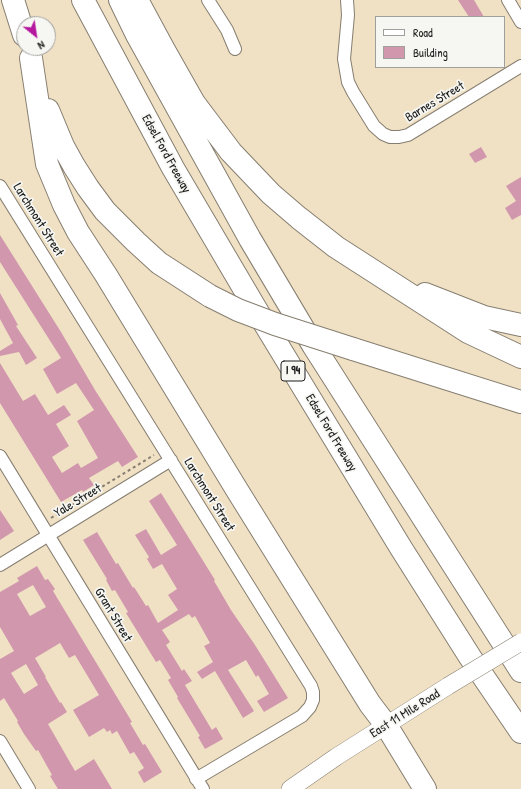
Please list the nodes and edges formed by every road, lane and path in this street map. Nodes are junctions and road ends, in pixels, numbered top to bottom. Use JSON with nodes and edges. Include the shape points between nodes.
{"nodes":[{"id":1,"x":13,"y":0,"type":"edge"},
{"id":2,"x":83,"y":0,"type":"edge"},
{"id":3,"x":120,"y":0,"type":"edge"},
{"id":4,"x":138,"y":0,"type":"edge"},
{"id":5,"x":208,"y":0,"type":"edge"},
{"id":6,"x":347,"y":0,"type":"edge"},
{"id":7,"x":508,"y":0,"type":"edge"},
{"id":8,"x":18,"y":16,"type":"edge"},
{"id":9,"x":521,"y":22,"type":"edge"},
{"id":10,"x":235,"y":48,"type":"dead end"},
{"id":11,"x":30,"y":56,"type":"edge"},
{"id":12,"x":30,"y":56,"type":"edge"},
{"id":13,"x":521,"y":66,"type":"edge"},
{"id":14,"x":0,"y":186,"type":"edge"},
{"id":15,"x":352,"y":258,"type":"junction"},
{"id":16,"x":521,"y":325,"type":"edge"},
{"id":17,"x":521,"y":357,"type":"edge"},
{"id":18,"x":521,"y":402,"type":"edge"},
{"id":19,"x":154,"y":455,"type":"dead end"},
{"id":20,"x":0,"y":456,"type":"edge"},
{"id":21,"x":171,"y":460,"type":"junction"},
{"id":22,"x":47,"y":520,"type":"dead end"},
{"id":23,"x":48,"y":535,"type":"junction"},
{"id":24,"x":0,"y":564,"type":"edge"},
{"id":25,"x":521,"y":642,"type":"edge"},
{"id":26,"x":521,"y":671,"type":"edge"},
{"id":27,"x":386,"y":725,"type":"junction"},
{"id":28,"x":521,"y":732,"type":"edge"},
{"id":29,"x":0,"y":741,"type":"edge"},
{"id":30,"x":200,"y":784,"type":"edge"},
{"id":31,"x":29,"y":789,"type":"edge"},
{"id":32,"x":290,"y":789,"type":"edge"},
{"id":33,"x":425,"y":789,"type":"edge"}],
"edges":[{"from":1,"to":8,"type":"highway"},
{"from":2,"to":28,"type":"highway","name":"Edsel Ford Freeway","number":"I 94","via":[[173,168],[263,322],[405,554]]},
{"from":3,"to":26,"type":"highway","number":"I 94","via":[[247,233],[313,345]]},
{"from":4,"to":15,"type":"highway","via":[[194,103],[231,152],[271,194]]},
{"from":5,"to":10,"type":"street"},
{"from":6,"to":13,"type":"street","name":"Barnes Street","via":[[344,59],[348,82],[374,126],[390,137],[408,135]]},
{"from":7,"to":9,"type":"street"},
{"from":11,"to":18,"type":"highway","bridge":true,"via":[[51,120],[74,166],[105,211],[159,263],[210,296],[269,322]]},
{"from":12,"to":27,"type":"highway","via":[[48,164],[78,232],[370,704]]},
{"from":14,"to":21,"type":"street","name":"Larchmont Street"},
{"from":15,"to":16,"type":"highway","via":[[422,293],[484,317]]},
{"from":15,"to":17,"type":"highway","via":[[468,332]]},
{"from":19,"to":22,"type":"path"},
{"from":20,"to":23,"type":"street","name":"Grant Street"},
{"from":21,"to":23,"type":"street","name":"Yale Street"},
{"from":21,"to":30,"type":"street","name":"Larchmont Street","via":[[313,692],[311,705],[302,716]]},
{"from":23,"to":24,"type":"street","name":"Yale Street"},
{"from":23,"to":30,"type":"street","name":"Grant Street"},
{"from":25,"to":27,"type":"main road","name":"East 11 Mile Road","bridge":true},
{"from":27,"to":32,"type":"main road","name":"East 11 Mile Road"},
{"from":27,"to":33,"type":"highway"},
{"from":29,"to":31,"type":"street"}]}
